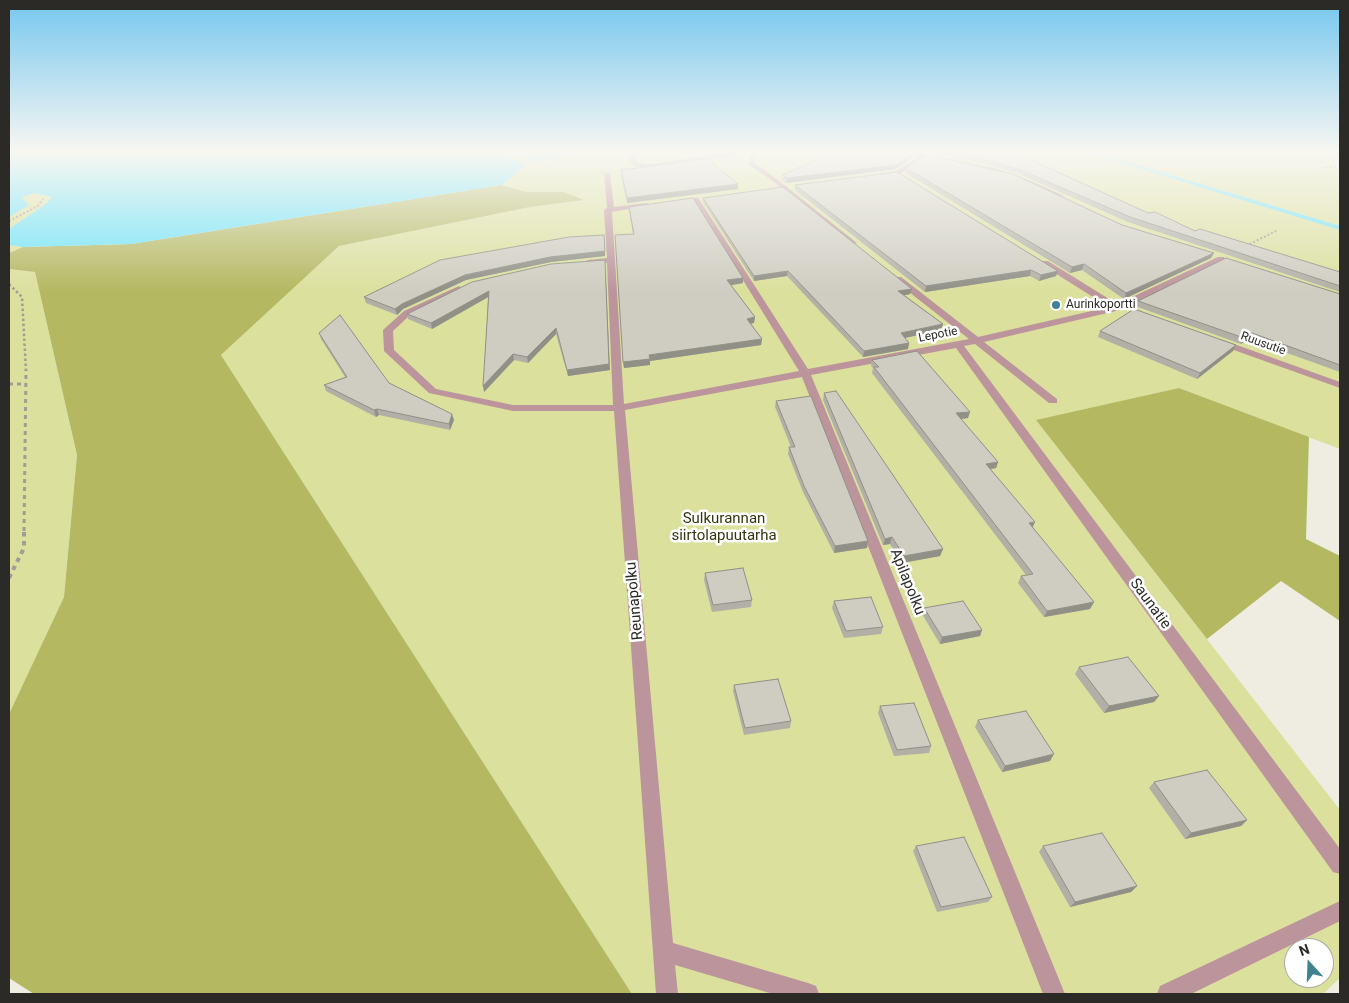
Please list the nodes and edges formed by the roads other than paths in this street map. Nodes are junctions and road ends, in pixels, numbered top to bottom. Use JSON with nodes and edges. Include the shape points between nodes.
{"nodes":[{"id":1,"x":609,"y":198,"type":"edge"},
{"id":2,"x":796,"y":198,"type":"edge"},
{"id":3,"x":1063,"y":198,"type":"edge"},
{"id":4,"x":696,"y":199,"type":"edge"},
{"id":5,"x":1070,"y":201,"type":"edge"},
{"id":6,"x":658,"y":204,"type":"edge"},
{"id":7,"x":611,"y":210,"type":"junction"},
{"id":8,"x":861,"y":249,"type":"edge"},
{"id":9,"x":1033,"y":256,"type":"edge"},
{"id":10,"x":1221,"y":259,"type":"edge"},
{"id":11,"x":610,"y":260,"type":"junction"},
{"id":12,"x":581,"y":263,"type":"edge"},
{"id":13,"x":891,"y":273,"type":"edge"},
{"id":14,"x":469,"y":284,"type":"edge"},
{"id":15,"x":1119,"y":307,"type":"junction"},
{"id":16,"x":1140,"y":313,"type":"edge"},
{"id":17,"x":1213,"y":339,"type":"edge"},
{"id":18,"x":975,"y":341,"type":"junction"},
{"id":19,"x":958,"y":344,"type":"junction"},
{"id":20,"x":806,"y":372,"type":"junction"},
{"id":21,"x":1340,"y":385,"type":"edge"},
{"id":22,"x":1053,"y":401,"type":"dead end"},
{"id":23,"x":619,"y":408,"type":"junction"},
{"id":24,"x":1340,"y":864,"type":"edge"},
{"id":25,"x":1340,"y":911,"type":"edge"},
{"id":26,"x":664,"y":951,"type":"junction"},
{"id":27,"x":667,"y":994,"type":"edge"},
{"id":28,"x":808,"y":994,"type":"edge"},
{"id":29,"x":1054,"y":994,"type":"edge"},
{"id":30,"x":1168,"y":994,"type":"edge"}],
"edges":[{"from":1,"to":7,"type":"lane","name":"Reunapolku"},
{"from":2,"to":8,"type":"lane"},
{"from":3,"to":5,"type":"lane"},
{"from":4,"to":20,"type":"lane","name":"Apilapolku"},
{"from":6,"to":7,"type":"lane"},
{"from":7,"to":11,"type":"lane","name":"Reunapolku","via":[[608,210]]},
{"from":9,"to":15,"type":"lane"},
{"from":10,"to":15,"type":"lane","name":"Lepotie"},
{"from":11,"to":12,"type":"lane"},
{"from":11,"to":23,"type":"lane","name":"Reunapolku"},
{"from":13,"to":18,"type":"lane"},
{"from":14,"to":23,"type":"lane","name":"Lepotie","via":[[407,313],[388,330],[389,351],[433,391],[513,408]]},
{"from":15,"to":16,"type":"lane"},
{"from":15,"to":18,"type":"lane","name":"Lepotie"},
{"from":17,"to":21,"type":"lane","name":"Ruusutie"},
{"from":18,"to":19,"type":"lane","name":"Lepotie"},
{"from":18,"to":22,"type":"lane"},
{"from":19,"to":20,"type":"lane","name":"Lepotie"},
{"from":19,"to":24,"type":"lane","name":"Saunatie"},
{"from":20,"to":23,"type":"lane","name":"Lepotie"},
{"from":20,"to":29,"type":"lane","name":"Apilapolku"},
{"from":23,"to":26,"type":"lane","name":"Reunapolku"},
{"from":25,"to":30,"type":"lane"},
{"from":26,"to":27,"type":"lane","name":"Reunapolku"},
{"from":26,"to":28,"type":"lane"}]}
